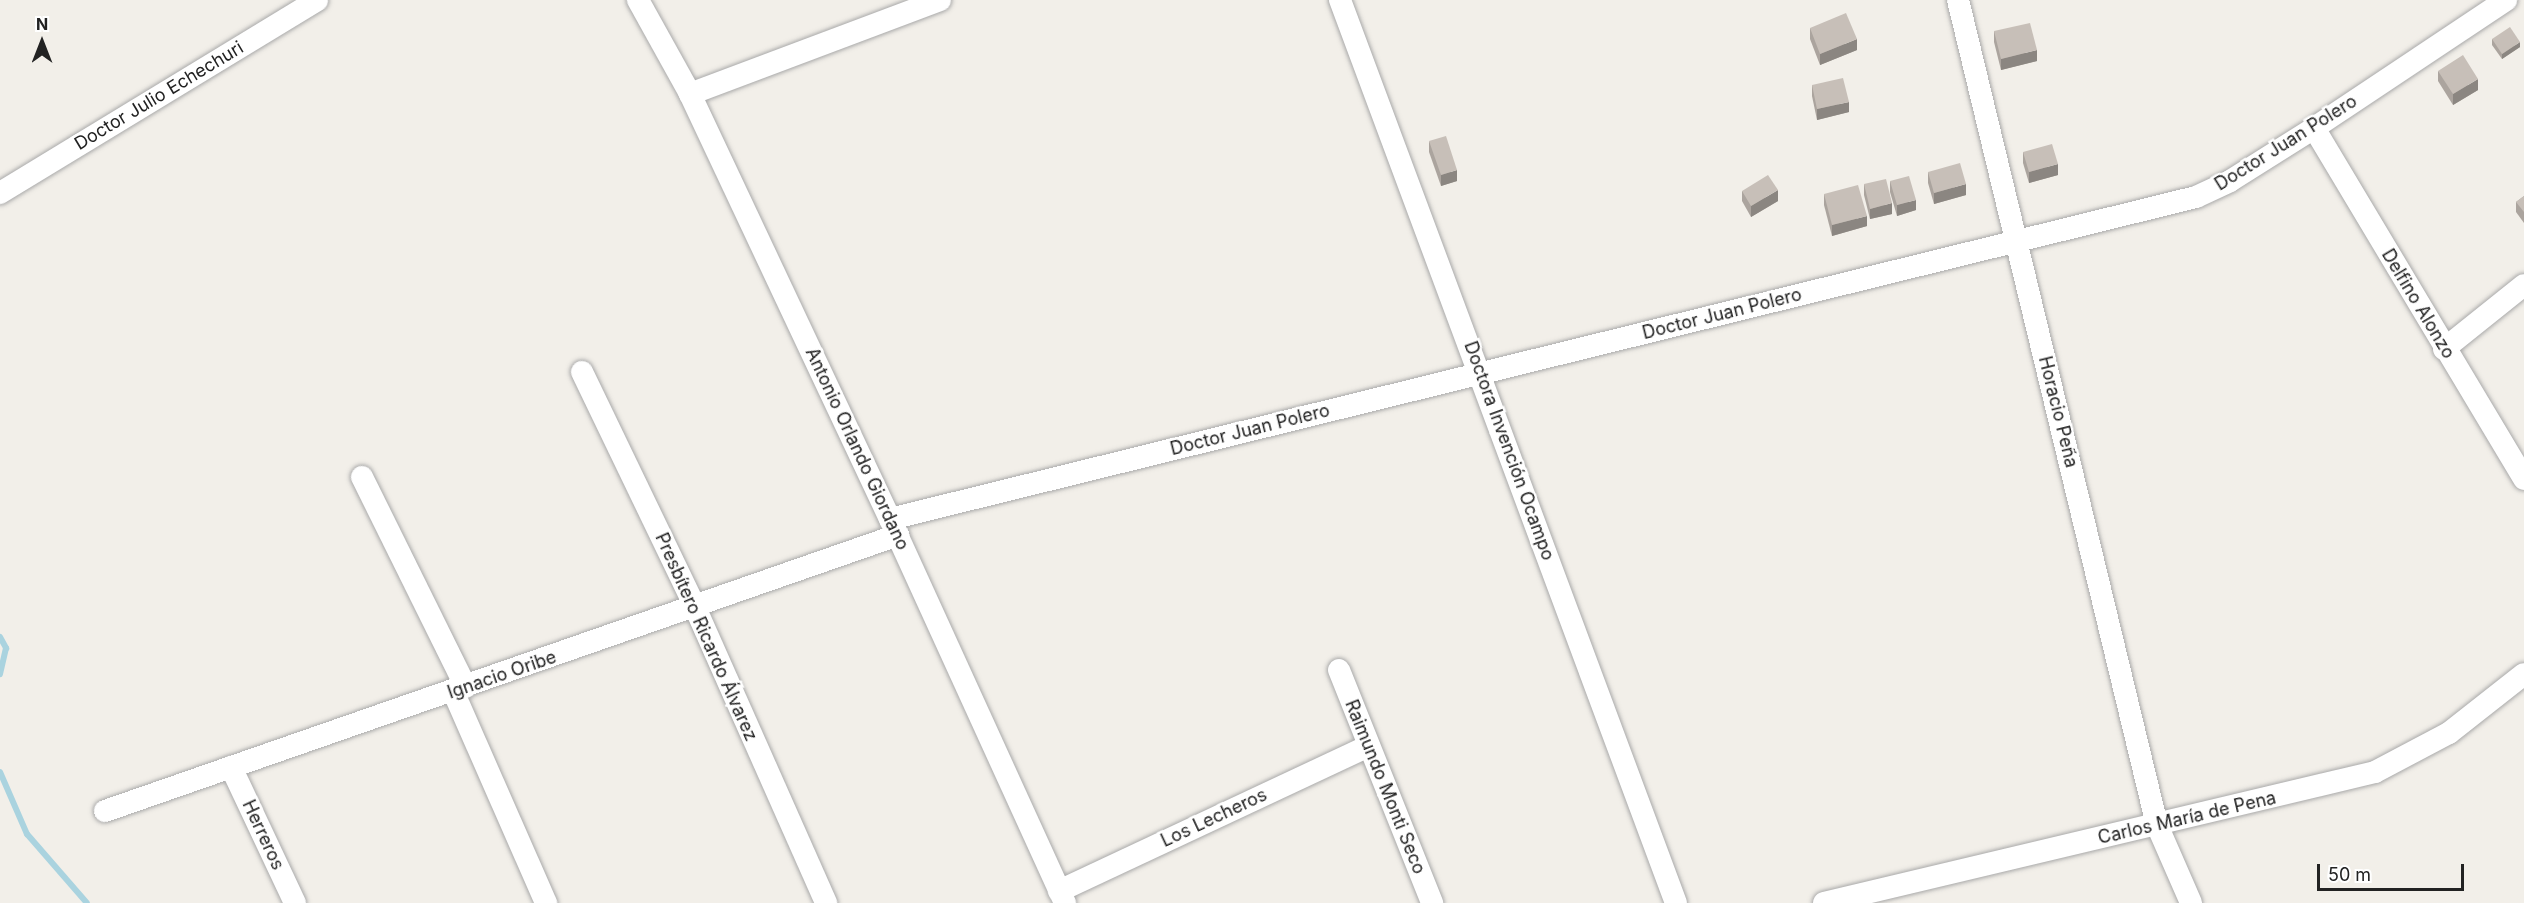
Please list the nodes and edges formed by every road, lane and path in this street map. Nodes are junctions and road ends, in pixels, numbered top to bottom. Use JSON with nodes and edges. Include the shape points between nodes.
{"nodes":[{"id":1,"x":317,"y":0,"type":"edge"},
{"id":2,"x":638,"y":0,"type":"edge"},
{"id":3,"x":940,"y":0,"type":"edge"},
{"id":4,"x":1340,"y":0,"type":"edge"},
{"id":5,"x":1958,"y":0,"type":"edge"},
{"id":6,"x":2506,"y":0,"type":"edge"},
{"id":7,"x":690,"y":94,"type":"junction"},
{"id":8,"x":2314,"y":128,"type":"junction"},
{"id":9,"x":0,"y":193,"type":"edge"},
{"id":10,"x":2018,"y":242,"type":"junction"},
{"id":11,"x":2524,"y":285,"type":"edge"},
{"id":12,"x":2444,"y":349,"type":"junction"},
{"id":13,"x":582,"y":372,"type":"dead end"},
{"id":14,"x":1480,"y":372,"type":"junction"},
{"id":15,"x":362,"y":477,"type":"dead end"},
{"id":16,"x":2524,"y":479,"type":"edge"},
{"id":17,"x":894,"y":527,"type":"junction"},
{"id":18,"x":695,"y":607,"type":"junction"},
{"id":19,"x":1338,"y":670,"type":"dead end"},
{"id":20,"x":2524,"y":674,"type":"edge"},
{"id":21,"x":460,"y":689,"type":"junction"},
{"id":22,"x":1369,"y":746,"type":"junction"},
{"id":23,"x":231,"y":767,"type":"junction"},
{"id":24,"x":105,"y":811,"type":"dead end"},
{"id":25,"x":2157,"y":825,"type":"junction"},
{"id":26,"x":1062,"y":897,"type":"edge"},
{"id":27,"x":295,"y":903,"type":"edge"},
{"id":28,"x":546,"y":903,"type":"edge"},
{"id":29,"x":826,"y":903,"type":"edge"},
{"id":30,"x":1432,"y":903,"type":"edge"},
{"id":31,"x":1676,"y":903,"type":"edge"},
{"id":32,"x":1824,"y":903,"type":"edge"},
{"id":33,"x":2191,"y":903,"type":"edge"}],
"edges":[{"from":1,"to":9,"type":"street","name":"Doctor Julio Echechuri"},
{"from":2,"to":7,"type":"street","name":"Antonio Orlando Giordano"},
{"from":3,"to":7,"type":"street"},
{"from":4,"to":14,"type":"street","name":"Doctora Invención Ocampo"},
{"from":5,"to":10,"type":"street","name":"Horacio Peña"},
{"from":6,"to":8,"type":"street","name":"Doctor Juan Polero"},
{"from":7,"to":17,"type":"street","name":"Antonio Orlando Giordano"},
{"from":8,"to":10,"type":"street","name":"Doctor Juan Polero","via":[[2230,182],[2196,197]]},
{"from":8,"to":12,"type":"street","name":"Delfino Alonzo"},
{"from":10,"to":14,"type":"street","name":"Doctor Juan Polero"},
{"from":10,"to":25,"type":"street","name":"Horacio Peña"},
{"from":11,"to":12,"type":"street"},
{"from":12,"to":16,"type":"street","name":"Delfino Alonzo"},
{"from":13,"to":18,"type":"street","name":"Presbítero Ricardo Álvarez"},
{"from":14,"to":17,"type":"street","name":"Doctor Juan Polero"},
{"from":14,"to":31,"type":"street","name":"Doctora Invención Ocampo"},
{"from":15,"to":21,"type":"street"},
{"from":17,"to":18,"type":"street","name":"Ignacio Oribe"},
{"from":17,"to":26,"type":"street","name":"Antonio Orlando Giordano"},
{"from":18,"to":21,"type":"street","name":"Ignacio Oribe"},
{"from":18,"to":29,"type":"street","name":"Presbítero Ricardo Álvarez"},
{"from":19,"to":22,"type":"street","name":"Raimundo Monti Seco"},
{"from":20,"to":25,"type":"street","name":"Carlos María de Pena","via":[[2449,733],[2375,772]]},
{"from":21,"to":23,"type":"street","name":"Ignacio Oribe"},
{"from":21,"to":28,"type":"street"},
{"from":22,"to":26,"type":"street","name":"Los Lecheros"},
{"from":22,"to":30,"type":"street","name":"Raimundo Monti Seco"},
{"from":23,"to":24,"type":"street","name":"Ignacio Oribe"},
{"from":23,"to":27,"type":"street","name":"Herreros"},
{"from":25,"to":32,"type":"street","name":"Carlos María de Pena"},
{"from":25,"to":33,"type":"street","name":"Horacio Peña"}]}
